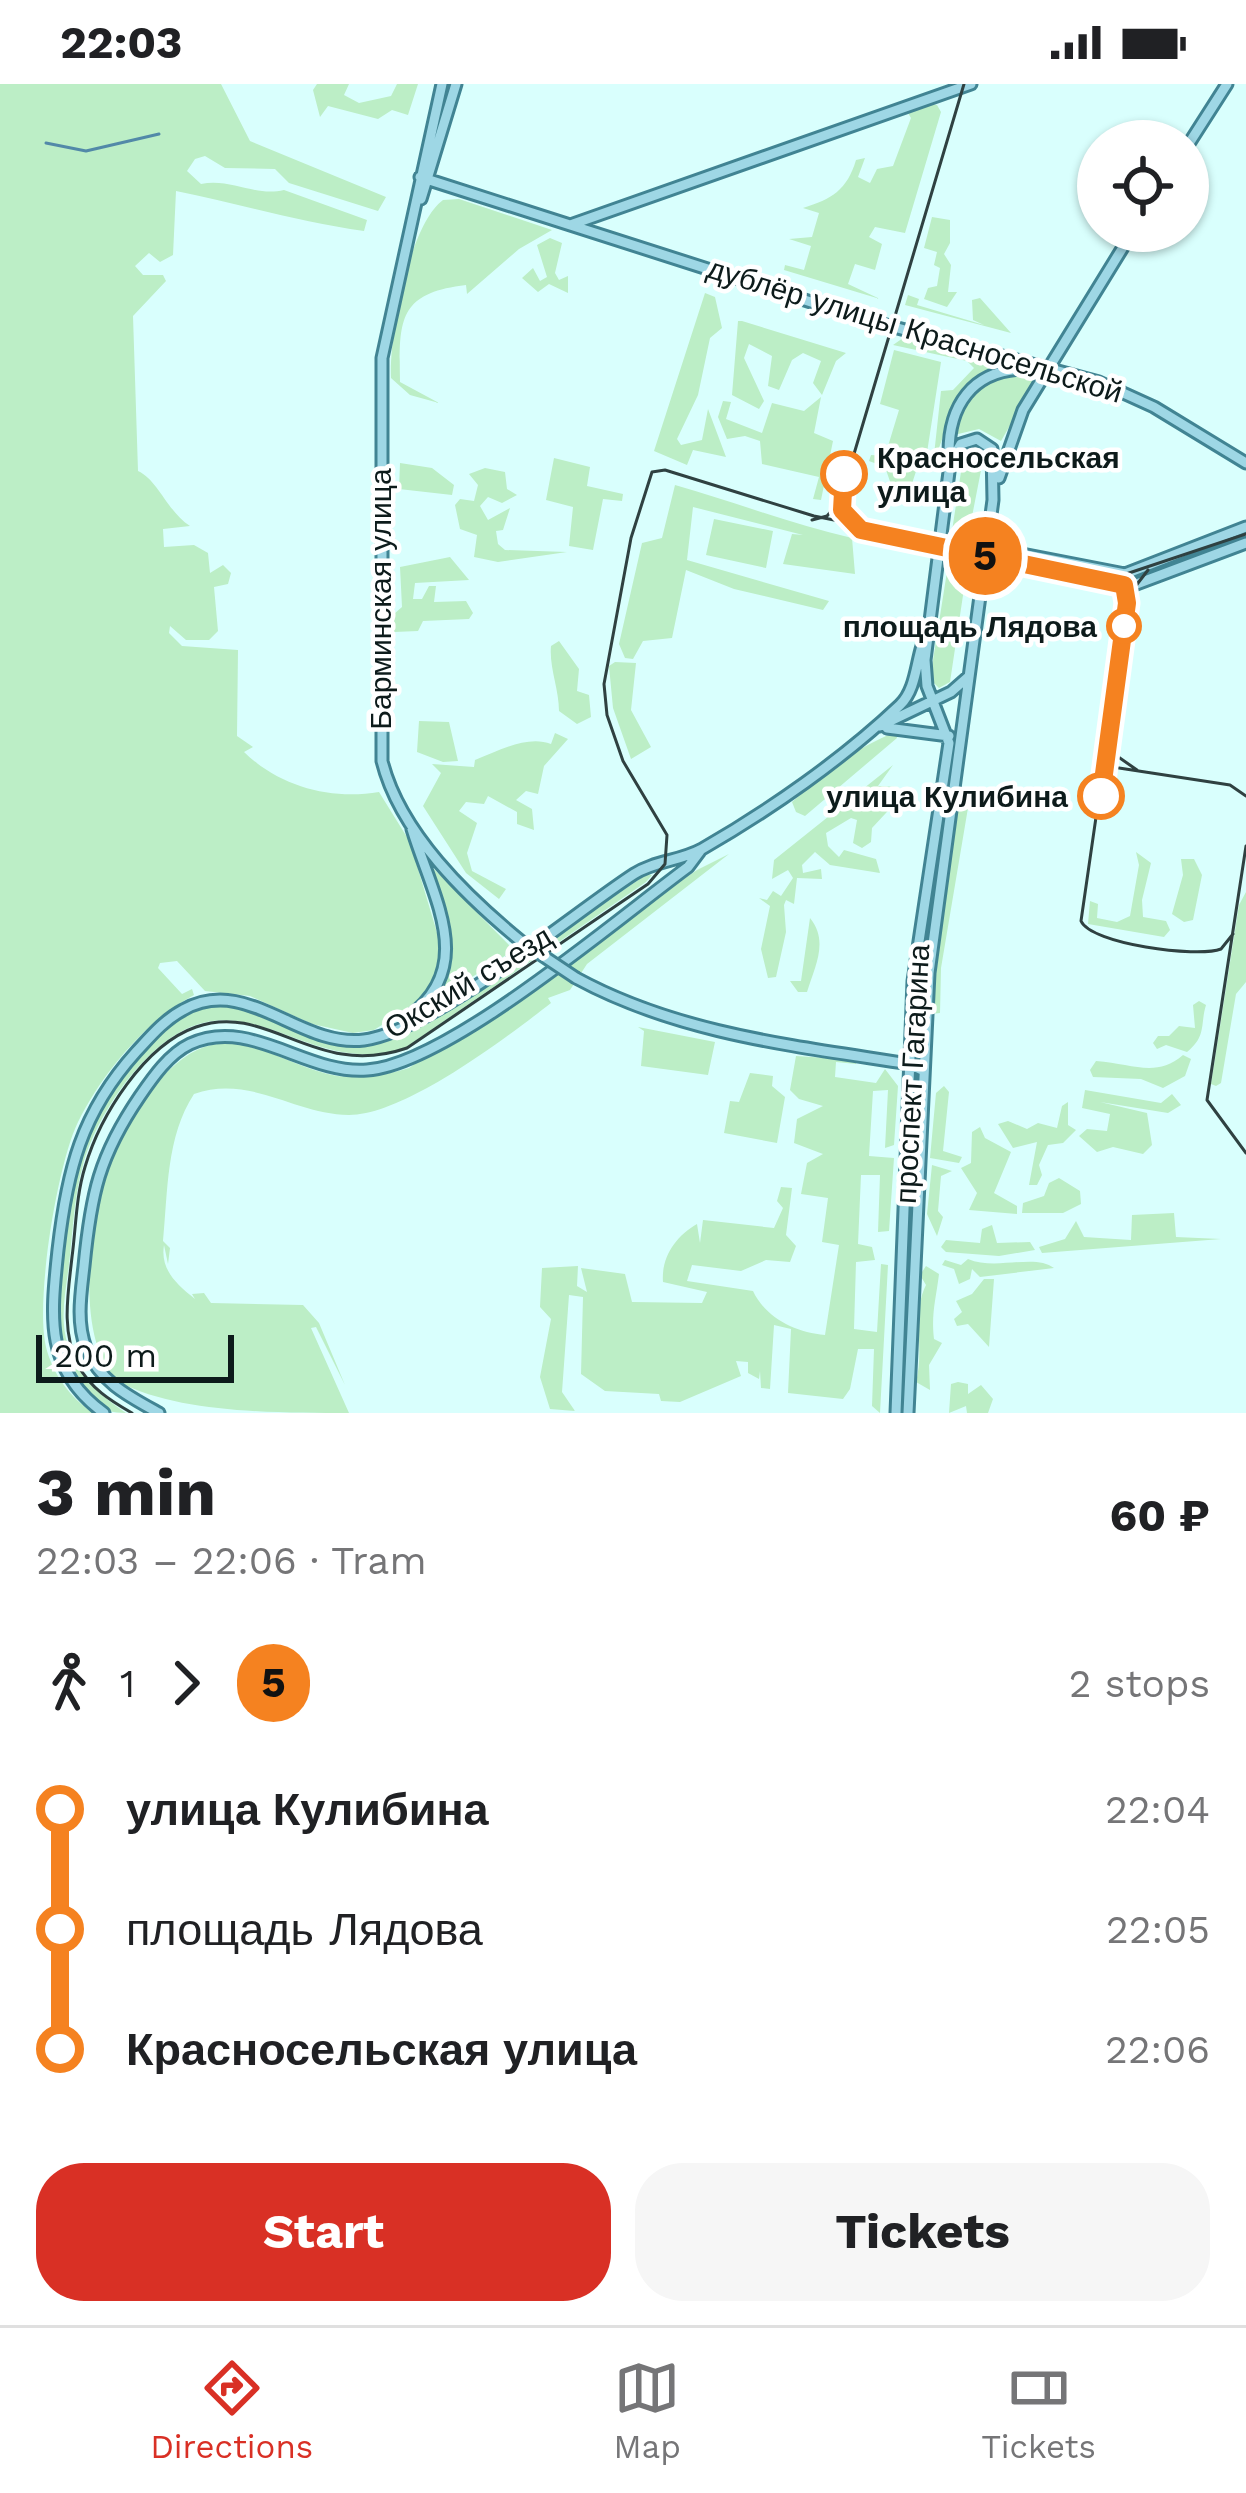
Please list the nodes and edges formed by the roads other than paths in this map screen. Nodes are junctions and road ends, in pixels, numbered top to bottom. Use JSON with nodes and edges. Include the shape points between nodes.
{"nodes":[{"id":1,"x":442,"y":84,"type":"edge"},
{"id":2,"x":456,"y":84,"type":"edge"},
{"id":3,"x":971,"y":84,"type":"edge"},
{"id":4,"x":1227,"y":84,"type":"edge"},
{"id":5,"x":1204,"y":120,"type":"edge"},
{"id":6,"x":425,"y":179,"type":"junction"},
{"id":7,"x":573,"y":224,"type":"junction"},
{"id":8,"x":1120,"y":252,"type":"edge"},
{"id":9,"x":1048,"y":370,"type":"junction"},
{"id":10,"x":1246,"y":463,"type":"edge"},
{"id":11,"x":950,"y":464,"type":"junction"},
{"id":12,"x":993,"y":500,"type":"junction"},
{"id":13,"x":1246,"y":527,"type":"edge"},
{"id":14,"x":939,"y":544,"type":"junction"},
{"id":15,"x":1246,"y":544,"type":"edge"},
{"id":16,"x":985,"y":554,"type":"junction"},
{"id":17,"x":1022,"y":566,"type":"junction"},
{"id":18,"x":981,"y":588,"type":"junction"},
{"id":19,"x":926,"y":635,"type":"junction"},
{"id":20,"x":968,"y":677,"type":"junction"},
{"id":21,"x":934,"y":700,"type":"junction"},
{"id":22,"x":875,"y":728,"type":"junction"},
{"id":23,"x":949,"y":736,"type":"junction"},
{"id":24,"x":408,"y":816,"type":"junction"},
{"id":25,"x":700,"y":850,"type":"junction"},
{"id":26,"x":370,"y":1039,"type":"junction"},
{"id":27,"x":909,"y":1064,"type":"junction"},
{"id":28,"x":924,"y":1071,"type":"junction"},
{"id":29,"x":104,"y":1413,"type":"edge"},
{"id":30,"x":159,"y":1413,"type":"edge"},
{"id":31,"x":896,"y":1413,"type":"edge"},
{"id":32,"x":908,"y":1413,"type":"edge"}],
"edges":[{"from":1,"to":6,"type":"main road"},
{"from":2,"to":6,"type":"main road"},
{"from":3,"to":7,"type":"main road"},
{"from":4,"to":5,"type":"main road"},
{"from":6,"to":7,"type":"main road","name":"дублёр улицы Красносельской"},
{"from":6,"to":24,"type":"main road","name":"Барминская улица","via":[[386,324],[380,437],[380,742],[386,777]]},
{"from":7,"to":9,"type":"main road","name":"дублёр улицы Красносельской"},
{"from":8,"to":9,"type":"main road"},
{"from":9,"to":10,"type":"main road","name":"дублёр улицы Красносельской","via":[[1131,394]]},
{"from":9,"to":11,"type":"main road","via":[[1001,371],[969,389],[951,425]]},
{"from":9,"to":12,"type":"main road","via":[[1016,423]]},
{"from":11,"to":12,"type":"main road","via":[[961,444],[985,442],[995,461]]},
{"from":11,"to":14,"type":"main road"},
{"from":12,"to":16,"type":"main road"},
{"from":13,"to":16,"type":"main road","via":[[1125,574]]},
{"from":14,"to":16,"type":"main road"},
{"from":14,"to":19,"type":"main road"},
{"from":15,"to":17,"type":"main road","via":[[1126,588]]},
{"from":16,"to":17,"type":"main road"},
{"from":16,"to":18,"type":"main road"},
{"from":17,"to":18,"type":"main road","via":[[997,571]]},
{"from":18,"to":20,"type":"main road"},
{"from":19,"to":21,"type":"main road","via":[[925,679]]},
{"from":19,"to":22,"type":"main road","via":[[908,696]]},
{"from":20,"to":21,"type":"main road"},
{"from":20,"to":28,"type":"main road","name":"проспект Гагарина"},
{"from":21,"to":22,"type":"main road"},
{"from":21,"to":23,"type":"main road"},
{"from":22,"to":23,"type":"main road"},
{"from":22,"to":25,"type":"main road","name":"Окский съезд"},
{"from":23,"to":27,"type":"main road","name":"проспект Гагарина"},
{"from":24,"to":26,"type":"main road","via":[[446,971],[428,1002]]},
{"from":24,"to":27,"type":"main road","name":"Барминская улица","bridge":true,"via":[[456,879],[522,942],[576,978],[722,1033]]},
{"from":25,"to":26,"type":"main road","name":"Окский съезд","via":[[643,868],[496,971]]},
{"from":25,"to":30,"type":"main road","name":"Окский съезд","via":[[688,867],[420,1057],[363,1071],[332,1068],[230,1036],[188,1045],[169,1060],[103,1155],[80,1310],[99,1371]]},
{"from":26,"to":29,"type":"main road","name":"Окский съезд","via":[[332,1038],[252,1004],[206,1001],[172,1016],[108,1085],[68,1170],[52,1315],[60,1365]]},
{"from":27,"to":28,"type":"main road","name":"Барминская улица"},
{"from":27,"to":31,"type":"main road","name":"проспект Гагарина"},
{"from":28,"to":32,"type":"main road","name":"проспект Гагарина"}]}
